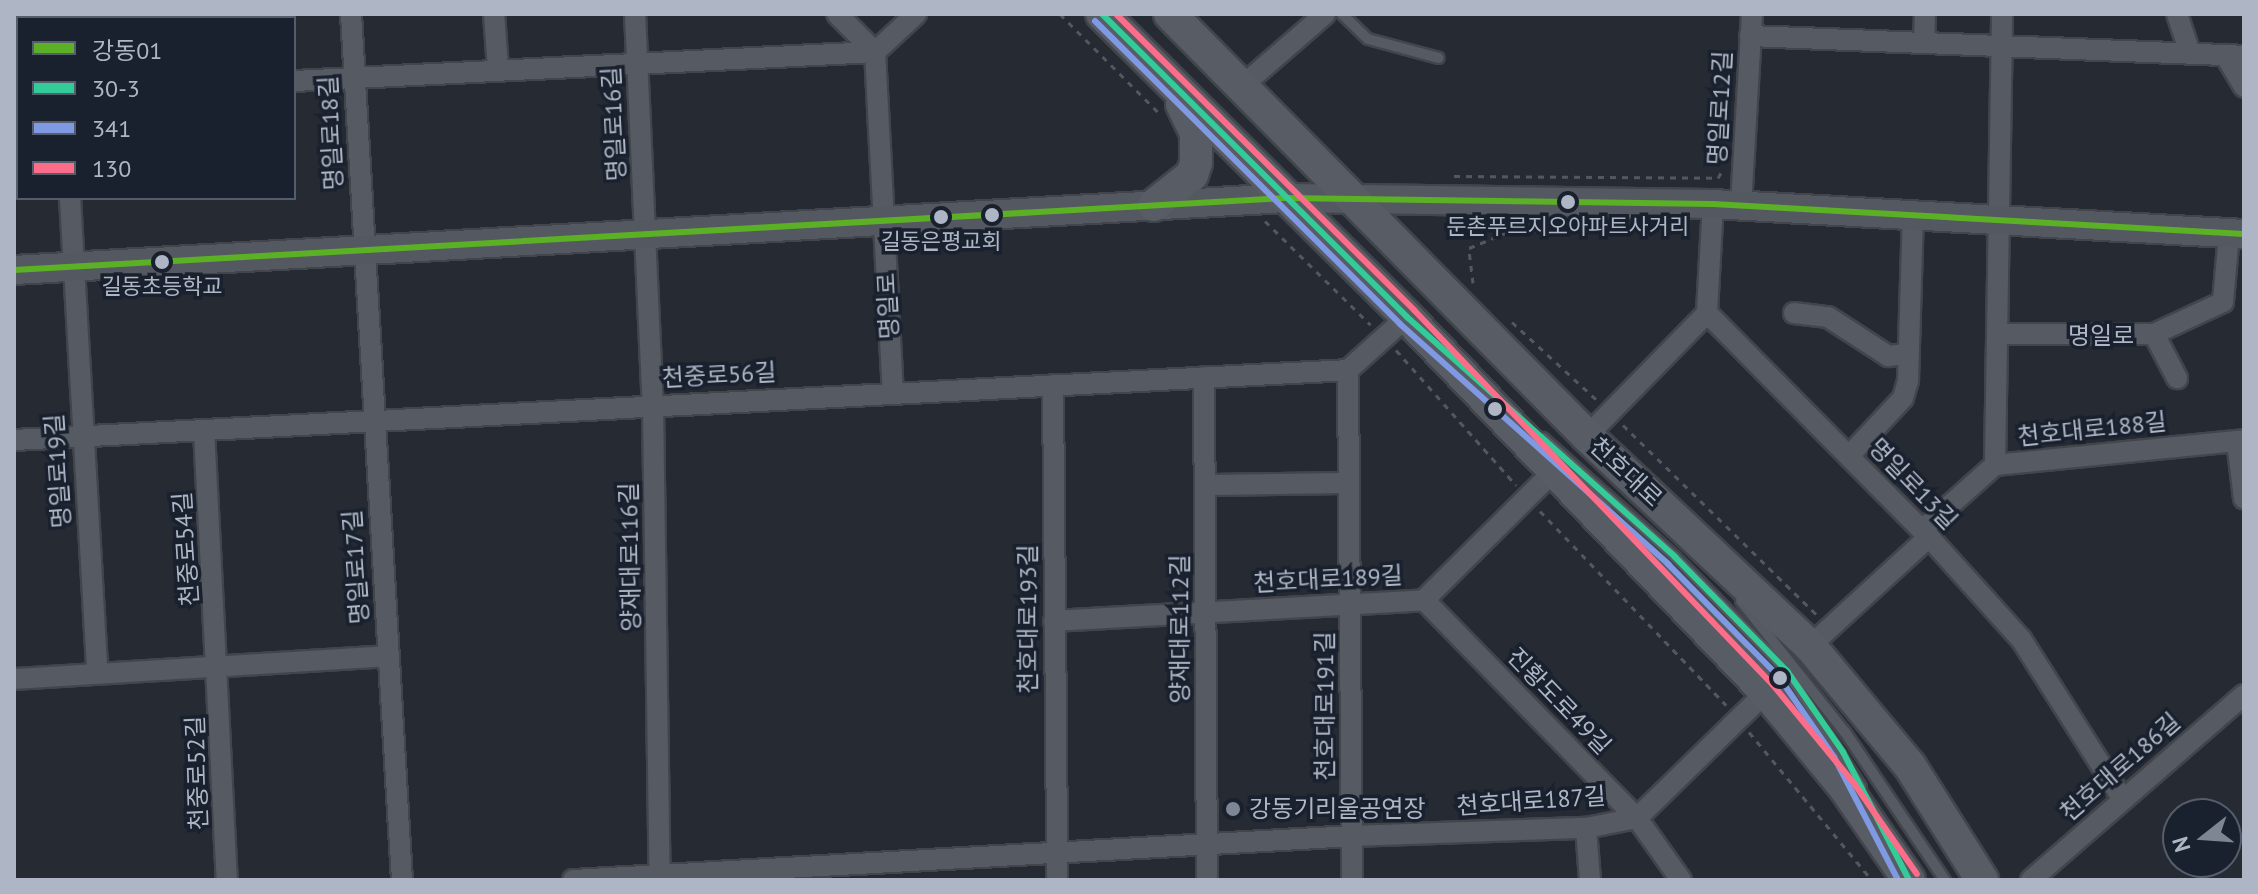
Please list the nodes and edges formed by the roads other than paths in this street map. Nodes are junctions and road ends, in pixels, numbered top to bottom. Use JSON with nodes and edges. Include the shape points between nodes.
{"nodes":[{"id":1,"x":351,"y":14,"type":"edge"},
{"id":2,"x":494,"y":14,"type":"edge"},
{"id":3,"x":635,"y":14,"type":"edge"},
{"id":4,"x":837,"y":14,"type":"edge"},
{"id":5,"x":916,"y":14,"type":"edge"},
{"id":6,"x":1102,"y":14,"type":"edge"},
{"id":7,"x":1170,"y":14,"type":"edge"},
{"id":8,"x":1325,"y":14,"type":"edge"},
{"id":9,"x":1342,"y":14,"type":"edge"},
{"id":10,"x":1752,"y":14,"type":"edge"},
{"id":11,"x":1925,"y":14,"type":"edge"},
{"id":12,"x":2002,"y":14,"type":"edge"},
{"id":13,"x":2177,"y":14,"type":"edge"},
{"id":14,"x":1750,"y":36,"type":"junction"},
{"id":15,"x":1924,"y":42,"type":"junction"},
{"id":16,"x":2001,"y":45,"type":"junction"},
{"id":17,"x":875,"y":52,"type":"junction"},
{"id":18,"x":2190,"y":53,"type":"junction"},
{"id":19,"x":2235,"y":55,"type":"edge"},
{"id":20,"x":1439,"y":58,"type":"dead end"},
{"id":21,"x":637,"y":60,"type":"junction"},
{"id":22,"x":498,"y":69,"type":"junction"},
{"id":23,"x":355,"y":77,"type":"junction"},
{"id":24,"x":296,"y":81,"type":"edge"},
{"id":25,"x":1241,"y":87,"type":"junction"},
{"id":26,"x":2244,"y":87,"type":"edge"},
{"id":27,"x":1171,"y":104,"type":"junction"},
{"id":28,"x":1724,"y":195,"type":"junction"},
{"id":29,"x":1285,"y":198,"type":"junction"},
{"id":30,"x":1348,"y":198,"type":"junction"},
{"id":31,"x":70,"y":200,"type":"edge"},
{"id":32,"x":1154,"y":205,"type":"junction"},
{"id":33,"x":1913,"y":215,"type":"junction"},
{"id":34,"x":883,"y":220,"type":"junction"},
{"id":35,"x":1999,"y":220,"type":"junction"},
{"id":36,"x":645,"y":232,"type":"junction"},
{"id":37,"x":2236,"y":233,"type":"edge"},
{"id":38,"x":362,"y":250,"type":"junction"},
{"id":39,"x":73,"y":266,"type":"junction"},
{"id":40,"x":14,"y":270,"type":"edge"},
{"id":41,"x":1707,"y":313,"type":"junction"},
{"id":42,"x":1794,"y":313,"type":"dead end"},
{"id":43,"x":1395,"y":327,"type":"junction"},
{"id":44,"x":1997,"y":334,"type":"junction"},
{"id":45,"x":2154,"y":334,"type":"junction"},
{"id":46,"x":1907,"y":354,"type":"junction"},
{"id":47,"x":1348,"y":370,"type":"junction"},
{"id":48,"x":1204,"y":377,"type":"junction"},
{"id":49,"x":2177,"y":378,"type":"dead end"},
{"id":50,"x":1053,"y":385,"type":"junction"},
{"id":51,"x":893,"y":393,"type":"junction"},
{"id":52,"x":653,"y":405,"type":"junction"},
{"id":53,"x":373,"y":420,"type":"junction"},
{"id":54,"x":204,"y":430,"type":"junction"},
{"id":55,"x":1587,"y":436,"type":"junction"},
{"id":56,"x":81,"y":437,"type":"junction"},
{"id":57,"x":14,"y":440,"type":"edge"},
{"id":58,"x":2240,"y":441,"type":"edge"},
{"id":59,"x":1849,"y":456,"type":"junction"},
{"id":60,"x":1995,"y":465,"type":"junction"},
{"id":61,"x":1552,"y":473,"type":"junction"},
{"id":62,"x":1349,"y":483,"type":"junction"},
{"id":63,"x":1205,"y":485,"type":"junction"},
{"id":64,"x":2244,"y":499,"type":"edge"},
{"id":65,"x":1683,"y":526,"type":"junction"},
{"id":66,"x":1926,"y":534,"type":"junction"},
{"id":67,"x":1424,"y":600,"type":"junction"},
{"id":68,"x":1350,"y":603,"type":"junction"},
{"id":69,"x":1206,"y":613,"type":"junction"},
{"id":70,"x":1054,"y":621,"type":"junction"},
{"id":71,"x":1810,"y":646,"type":"junction"},
{"id":72,"x":388,"y":656,"type":"junction"},
{"id":73,"x":219,"y":665,"type":"junction"},
{"id":74,"x":97,"y":672,"type":"junction"},
{"id":75,"x":14,"y":679,"type":"edge"},
{"id":76,"x":1766,"y":692,"type":"junction"},
{"id":77,"x":2244,"y":695,"type":"edge"},
{"id":78,"x":2122,"y":798,"type":"junction"},
{"id":79,"x":1637,"y":818,"type":"junction"},
{"id":80,"x":1586,"y":828,"type":"junction"},
{"id":81,"x":1352,"y":836,"type":"junction"},
{"id":82,"x":1207,"y":844,"type":"junction"},
{"id":83,"x":1056,"y":853,"type":"junction"},
{"id":84,"x":923,"y":870,"type":"edge"},
{"id":85,"x":789,"y":874,"type":"edge"},
{"id":86,"x":660,"y":878,"type":"edge"},
{"id":87,"x":1908,"y":878,"type":"edge"},
{"id":88,"x":227,"y":880,"type":"edge"},
{"id":89,"x":402,"y":880,"type":"edge"},
{"id":90,"x":573,"y":880,"type":"edge"},
{"id":91,"x":1057,"y":880,"type":"edge"},
{"id":92,"x":1207,"y":880,"type":"edge"},
{"id":93,"x":1352,"y":880,"type":"edge"},
{"id":94,"x":1590,"y":880,"type":"edge"},
{"id":95,"x":1681,"y":880,"type":"edge"},
{"id":96,"x":1945,"y":880,"type":"edge"},
{"id":97,"x":1982,"y":880,"type":"edge"},
{"id":98,"x":2031,"y":880,"type":"edge"}],
"edges":[{"from":1,"to":23,"type":"street","name":"명일로18길"},
{"from":2,"to":22,"type":"street"},
{"from":3,"to":21,"type":"street","name":"명일로16길"},
{"from":4,"to":17,"type":"street"},
{"from":5,"to":17,"type":"street"},
{"from":6,"to":27,"type":"main road"},
{"from":7,"to":25,"type":"main road","name":"천호대로"},
{"from":8,"to":25,"type":"street"},
{"from":9,"to":20,"type":"lane","via":[[1368,39]]},
{"from":10,"to":14,"type":"street","name":"명일로12길"},
{"from":11,"to":15,"type":"street"},
{"from":12,"to":16,"type":"street"},
{"from":13,"to":18,"type":"street"},
{"from":14,"to":15,"type":"street"},
{"from":14,"to":28,"type":"street","name":"명일로12길"},
{"from":15,"to":16,"type":"street"},
{"from":16,"to":18,"type":"street"},
{"from":16,"to":35,"type":"street"},
{"from":17,"to":21,"type":"street"},
{"from":17,"to":34,"type":"street","name":"명일로"},
{"from":18,"to":19,"type":"street"},
{"from":19,"to":26,"type":"street"},
{"from":21,"to":22,"type":"street"},
{"from":21,"to":36,"type":"street","name":"명일로16길"},
{"from":22,"to":23,"type":"street"},
{"from":23,"to":24,"type":"street"},
{"from":23,"to":38,"type":"street","name":"명일로18길"},
{"from":25,"to":30,"type":"main road","name":"천호대로"},
{"from":27,"to":29,"type":"main road"},
{"from":27,"to":32,"type":"main road","via":[[1196,133],[1196,163],[1192,175]]},
{"from":28,"to":30,"type":"street","name":"명일로"},
{"from":28,"to":33,"type":"street","name":"명일로"},
{"from":28,"to":41,"type":"street"},
{"from":29,"to":30,"type":"street","name":"명일로"},
{"from":29,"to":32,"type":"street","name":"명일로"},
{"from":29,"to":43,"type":"main road"},
{"from":30,"to":55,"type":"main road","name":"천호대로"},
{"from":31,"to":39,"type":"street","name":"명일로19길"},
{"from":32,"to":34,"type":"street","name":"명일로"},
{"from":33,"to":35,"type":"street","name":"명일로"},
{"from":33,"to":46,"type":"street"},
{"from":34,"to":36,"type":"street","name":"명일로"},
{"from":34,"to":51,"type":"street","name":"명일로"},
{"from":35,"to":37,"type":"street","name":"명일로"},
{"from":35,"to":44,"type":"street"},
{"from":36,"to":38,"type":"street","name":"명일로"},
{"from":36,"to":52,"type":"street","name":"양재대로116길"},
{"from":37,"to":45,"type":"street","name":"명일로","via":[[2223,302]]},
{"from":38,"to":39,"type":"street","name":"명일로"},
{"from":38,"to":53,"type":"street","name":"명일로17길"},
{"from":39,"to":40,"type":"street","name":"명일로"},
{"from":39,"to":56,"type":"street","name":"명일로19길"},
{"from":41,"to":55,"type":"street"},
{"from":41,"to":59,"type":"street","name":"명일로13길"},
{"from":42,"to":46,"type":"street","via":[[1828,317],[1888,356]]},
{"from":43,"to":47,"type":"street"},
{"from":43,"to":61,"type":"main road"},
{"from":43,"to":87,"type":"lane","via":[[1675,557],[1787,671],[1843,752]]},
{"from":44,"to":45,"type":"street","name":"명일로"},
{"from":44,"to":60,"type":"street"},
{"from":45,"to":49,"type":"street","name":"천호대로188길"},
{"from":46,"to":59,"type":"street","via":[[1903,398]]},
{"from":47,"to":48,"type":"street","name":"천중로56길"},
{"from":47,"to":62,"type":"street","name":"천호대로191길"},
{"from":48,"to":50,"type":"street","name":"천중로56길"},
{"from":48,"to":63,"type":"street","name":"양재대로112길"},
{"from":50,"to":51,"type":"street","name":"천중로56길"},
{"from":50,"to":70,"type":"street","name":"천호대로193길"},
{"from":51,"to":52,"type":"street","name":"천중로56길"},
{"from":52,"to":53,"type":"street","name":"천중로56길"},
{"from":52,"to":86,"type":"street","name":"양재대로116길"},
{"from":53,"to":54,"type":"street","name":"천중로56길"},
{"from":53,"to":72,"type":"street","name":"명일로17길"},
{"from":54,"to":56,"type":"street","name":"천중로56길"},
{"from":54,"to":73,"type":"street","name":"천중로54길"},
{"from":55,"to":65,"type":"main road","name":"천호대로"},
{"from":56,"to":57,"type":"street","name":"천중로56길"},
{"from":56,"to":74,"type":"street","name":"명일로19길"},
{"from":58,"to":60,"type":"street","name":"천호대로188길"},
{"from":58,"to":64,"type":"street"},
{"from":59,"to":66,"type":"street","name":"명일로13길"},
{"from":60,"to":66,"type":"street","name":"천호대로188길"},
{"from":61,"to":67,"type":"street","name":"천호대로189길"},
{"from":61,"to":76,"type":"main road"},
{"from":62,"to":63,"type":"street"},
{"from":62,"to":68,"type":"street","name":"천호대로191길"},
{"from":63,"to":69,"type":"street","name":"양재대로112길"},
{"from":65,"to":71,"type":"main road","name":"천호대로"},
{"from":65,"to":96,"type":"lane","via":[[1845,732]]},
{"from":66,"to":71,"type":"street","name":"천호대로188길"},
{"from":66,"to":78,"type":"street","name":"명일로13길","via":[[2021,639]]},
{"from":67,"to":68,"type":"street","name":"천호대로189길"},
{"from":67,"to":79,"type":"street","name":"진황도로49길"},
{"from":68,"to":69,"type":"street","name":"천호대로189길"},
{"from":68,"to":81,"type":"street","name":"천호대로191길"},
{"from":69,"to":70,"type":"street","name":"천호대로189길"},
{"from":69,"to":82,"type":"street","name":"양재대로112길"},
{"from":70,"to":83,"type":"street","name":"천호대로193길"},
{"from":71,"to":97,"type":"main road","name":"천호대로","via":[[1910,766]]},
{"from":72,"to":73,"type":"street"},
{"from":72,"to":89,"type":"street","name":"명일로17길"},
{"from":73,"to":74,"type":"street"},
{"from":73,"to":88,"type":"street","name":"천중로52길"},
{"from":74,"to":75,"type":"street"},
{"from":76,"to":79,"type":"street","name":"천호대로187길"},
{"from":76,"to":87,"type":"main road","via":[[1845,788]]},
{"from":77,"to":78,"type":"street","name":"천호대로186길"},
{"from":78,"to":98,"type":"street","name":"천호대로186길"},
{"from":79,"to":80,"type":"street","name":"천호대로187길"},
{"from":79,"to":95,"type":"street","name":"진황도로49길"},
{"from":80,"to":81,"type":"street","name":"천호대로187길"},
{"from":80,"to":94,"type":"street"},
{"from":81,"to":82,"type":"street","name":"천호대로187길"},
{"from":81,"to":93,"type":"street","name":"천호대로191길"},
{"from":82,"to":83,"type":"street","name":"천호대로187길"},
{"from":82,"to":92,"type":"street","name":"양재대로112길"},
{"from":83,"to":84,"type":"street","name":"천호대로187길"},
{"from":83,"to":91,"type":"street"},
{"from":84,"to":85,"type":"street","name":"천호대로187길"},
{"from":85,"to":86,"type":"street","name":"천호대로187길"},
{"from":86,"to":90,"type":"street"}]}
